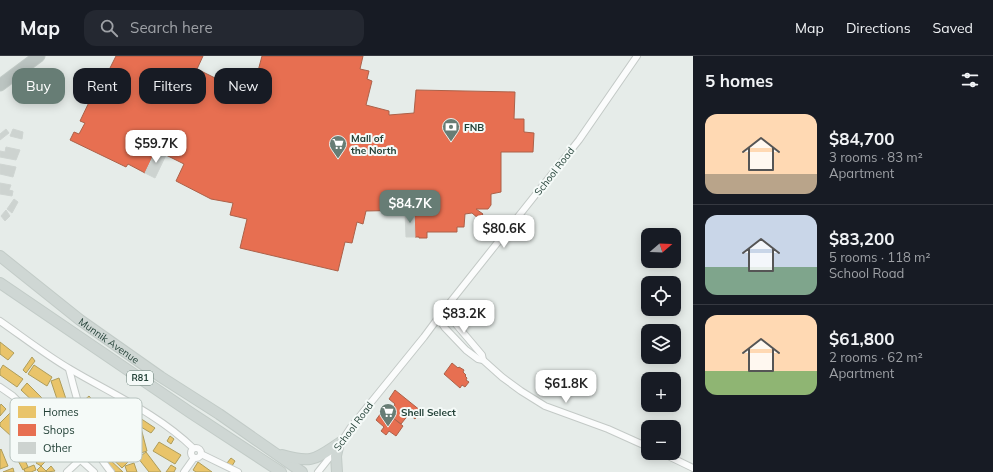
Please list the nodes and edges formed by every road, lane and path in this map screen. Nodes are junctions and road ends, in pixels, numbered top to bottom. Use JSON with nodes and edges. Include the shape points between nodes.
{"nodes":[{"id":1,"x":39,"y":56,"type":"edge"},
{"id":2,"x":637,"y":56,"type":"edge"},
{"id":3,"x":0,"y":85,"type":"edge"},
{"id":4,"x":0,"y":256,"type":"edge"},
{"id":5,"x":0,"y":283,"type":"edge"},
{"id":6,"x":444,"y":310,"type":"junction"},
{"id":7,"x":438,"y":318,"type":"junction"},
{"id":8,"x":0,"y":321,"type":"edge"},
{"id":9,"x":483,"y":360,"type":"junction"},
{"id":10,"x":69,"y":369,"type":"junction"},
{"id":11,"x":0,"y":387,"type":"edge"},
{"id":12,"x":14,"y":398,"type":"edge"},
{"id":13,"x":76,"y":398,"type":"edge"},
{"id":14,"x":122,"y":398,"type":"edge"},
{"id":15,"x":142,"y":410,"type":"edge"},
{"id":16,"x":339,"y":444,"type":"junction"},
{"id":17,"x":641,"y":444,"type":"edge"},
{"id":18,"x":193,"y":448,"type":"junction"},
{"id":19,"x":274,"y":452,"type":"junction"},
{"id":20,"x":201,"y":454,"type":"junction"},
{"id":21,"x":194,"y":458,"type":"junction"},
{"id":22,"x":676,"y":460,"type":"edge"},
{"id":23,"x":79,"y":462,"type":"edge"},
{"id":24,"x":83,"y":462,"type":"edge"},
{"id":25,"x":102,"y":462,"type":"edge"},
{"id":26,"x":693,"y":468,"type":"edge"},
{"id":27,"x":68,"y":472,"type":"edge"},
{"id":28,"x":94,"y":472,"type":"edge"},
{"id":29,"x":111,"y":472,"type":"edge"},
{"id":30,"x":184,"y":472,"type":"edge"},
{"id":31,"x":238,"y":472,"type":"edge"},
{"id":32,"x":281,"y":472,"type":"edge"},
{"id":33,"x":302,"y":472,"type":"edge"},
{"id":34,"x":318,"y":472,"type":"edge"},
{"id":35,"x":337,"y":472,"type":"edge"}],
"edges":[{"from":1,"to":3,"type":"highway"},
{"from":2,"to":6,"type":"street","name":"School Road","via":[[578,140]]},
{"from":4,"to":19,"type":"main road","name":"Munnik Avenue","number":"R81","via":[[80,320]]},
{"from":5,"to":32,"type":"main road","name":"Munnik Avenue","number":"R81"},
{"from":6,"to":7,"type":"street","name":"School Road"},
{"from":6,"to":9,"type":"street","via":[[482,354]]},
{"from":7,"to":9,"type":"street","via":[[466,350]]},
{"from":7,"to":16,"type":"street","name":"School Road"},
{"from":8,"to":10,"type":"street"},
{"from":9,"to":17,"type":"street","via":[[521,391],[545,406]]},
{"from":10,"to":13,"type":"street"},
{"from":10,"to":14,"type":"street"},
{"from":11,"to":12,"type":"street"},
{"from":15,"to":18,"type":"street","via":[[170,428]]},
{"from":16,"to":19,"type":"main road","via":[[309,460],[298,460]]},
{"from":16,"to":34,"type":"street","name":"School Road"},
{"from":16,"to":35,"type":"main road","via":[[336,456]]},
{"from":18,"to":20,"type":"street","via":[[200,449]]},
{"from":18,"to":21,"type":"street","via":[[191,452]]},
{"from":19,"to":33,"type":"main road","name":"Munnik Avenue","number":"R81"},
{"from":20,"to":21,"type":"street"},
{"from":20,"to":31,"type":"street"},
{"from":21,"to":30,"type":"street"},
{"from":22,"to":26,"type":"street"},
{"from":23,"to":27,"type":"street"},
{"from":24,"to":28,"type":"street"},
{"from":25,"to":29,"type":"street"}]}
